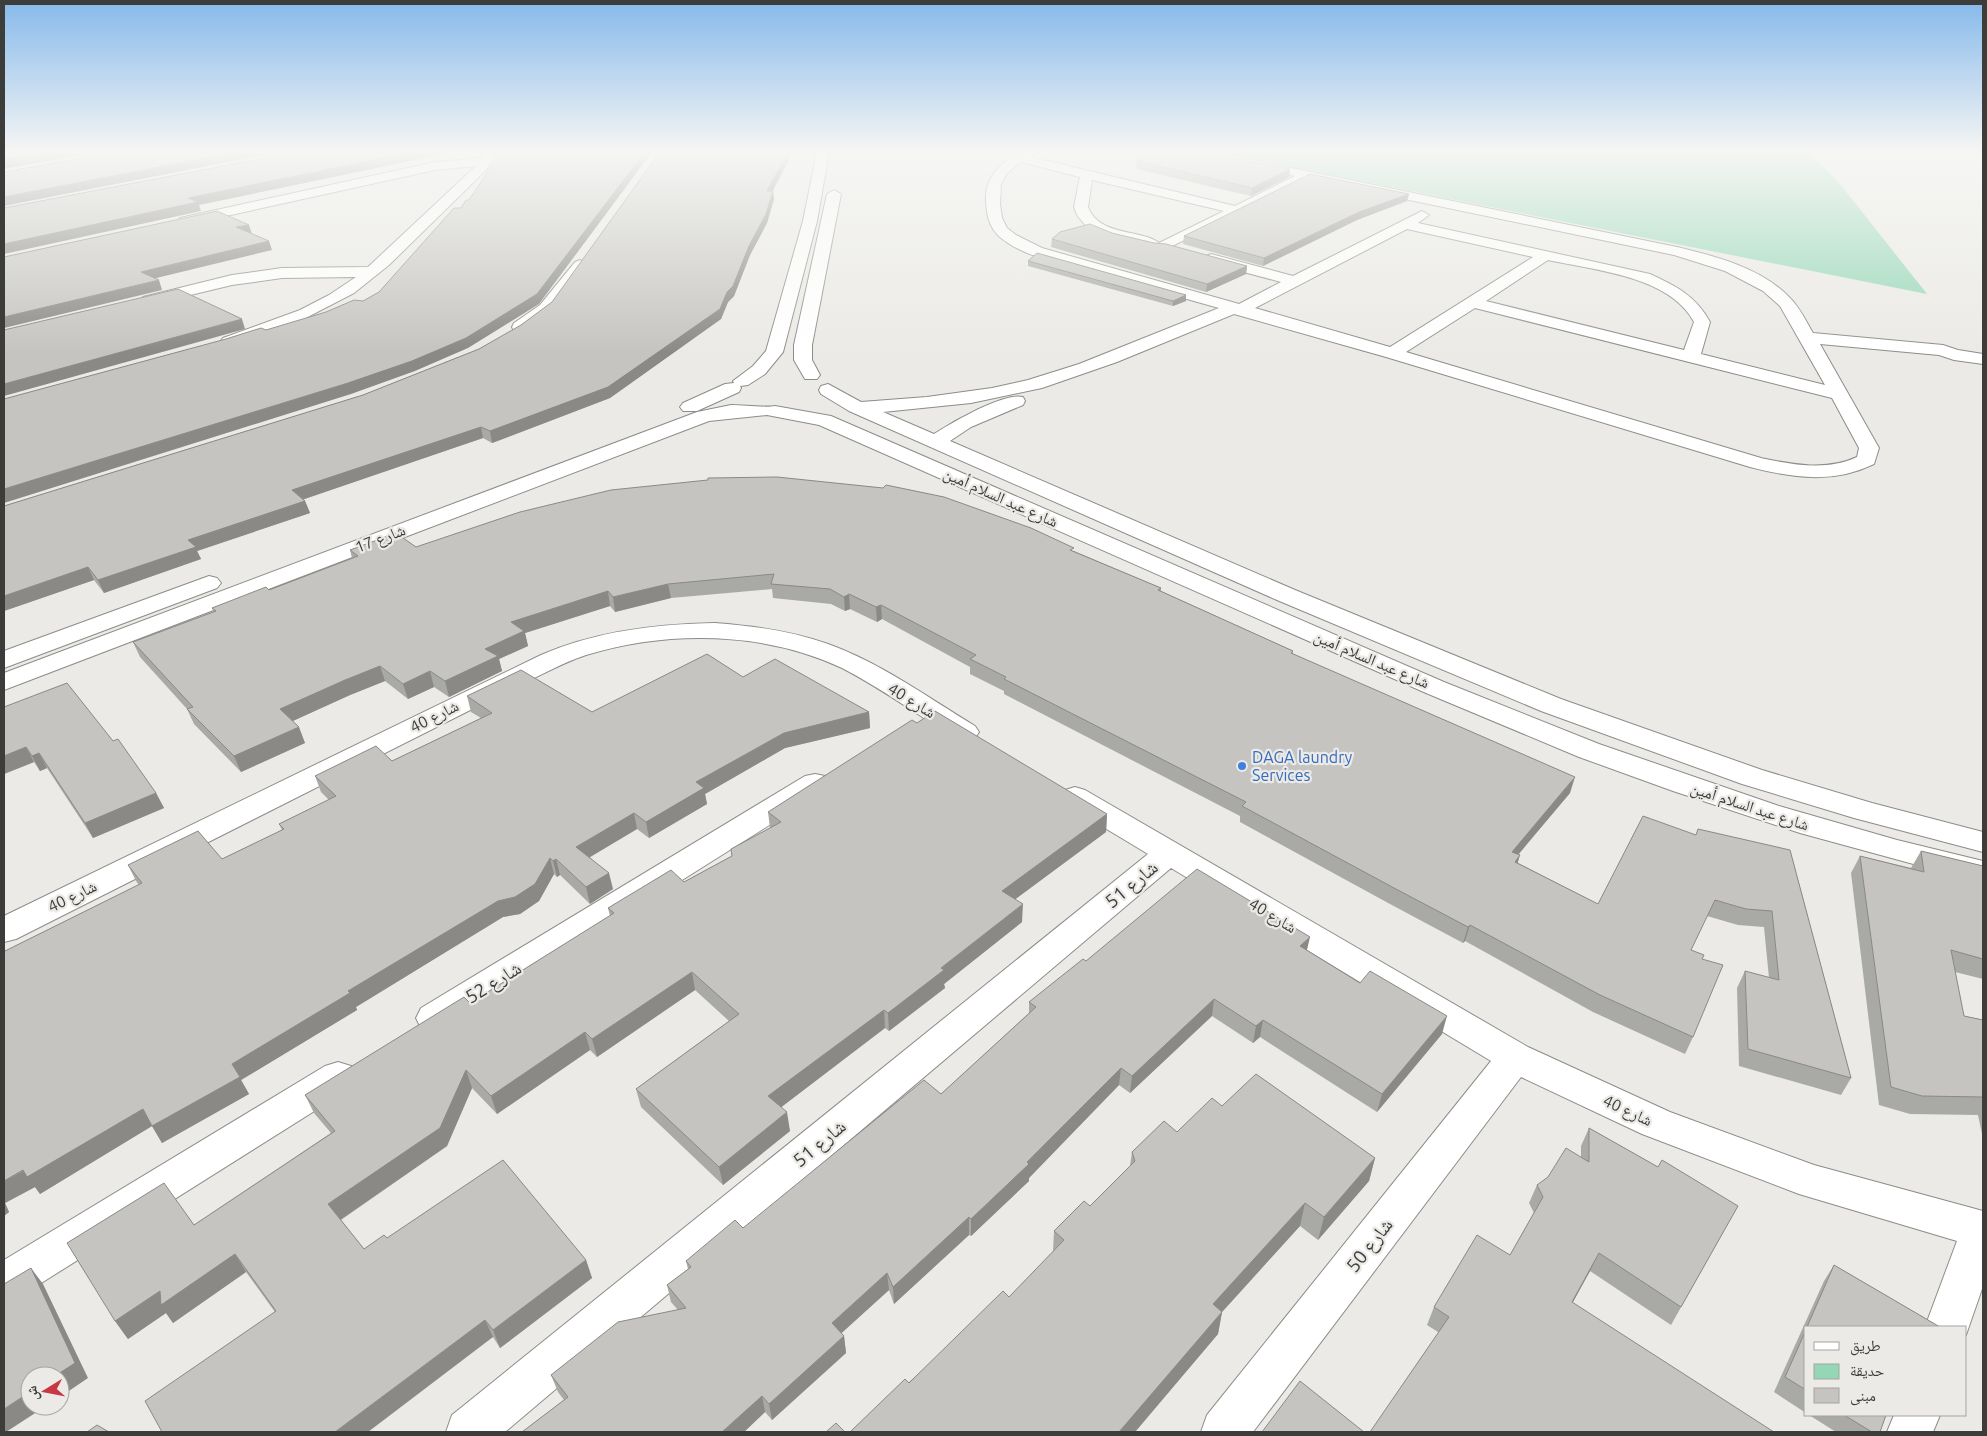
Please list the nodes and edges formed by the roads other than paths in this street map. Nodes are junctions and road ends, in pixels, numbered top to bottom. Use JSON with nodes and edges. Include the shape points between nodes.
{"nodes":[{"id":1,"x":193,"y":219,"type":"edge"},
{"id":2,"x":425,"y":219,"type":"edge"},
{"id":3,"x":996,"y":219,"type":"edge"},
{"id":4,"x":1087,"y":219,"type":"edge"},
{"id":5,"x":1217,"y":219,"type":"edge"},
{"id":6,"x":1415,"y":219,"type":"edge"},
{"id":7,"x":1523,"y":219,"type":"edge"},
{"id":8,"x":810,"y":221,"type":"joint"},
{"id":9,"x":829,"y":221,"type":"joint"},
{"id":10,"x":175,"y":223,"type":"edge"},
{"id":11,"x":1406,"y":224,"type":"junction"},
{"id":12,"x":1162,"y":246,"type":"junction"},
{"id":13,"x":1181,"y":252,"type":"edge"},
{"id":14,"x":588,"y":254,"type":"edge"},
{"id":15,"x":1546,"y":254,"type":"junction"},
{"id":16,"x":1200,"y":256,"type":"edge"},
{"id":17,"x":371,"y":272,"type":"junction"},
{"id":18,"x":1294,"y":281,"type":"junction"},
{"id":19,"x":1472,"y":302,"type":"junction"},
{"id":20,"x":137,"y":303,"type":"edge"},
{"id":21,"x":1237,"y":309,"type":"junction"},
{"id":22,"x":1258,"y":315,"type":"junction"},
{"id":23,"x":508,"y":335,"type":"edge"},
{"id":24,"x":1806,"y":338,"type":"junction"},
{"id":25,"x":214,"y":347,"type":"edge"},
{"id":26,"x":1983,"y":347,"type":"edge"},
{"id":27,"x":1943,"y":350,"type":"junction"},
{"id":28,"x":1392,"y":353,"type":"junction"},
{"id":29,"x":1691,"y":357,"type":"junction"},
{"id":30,"x":1983,"y":359,"type":"edge"},
{"id":31,"x":1076,"y":375,"type":"junction"},
{"id":32,"x":819,"y":383,"type":"junction"},
{"id":33,"x":737,"y":384,"type":"junction"},
{"id":34,"x":1838,"y":394,"type":"junction"},
{"id":35,"x":856,"y":407,"type":"junction"},
{"id":36,"x":768,"y":412,"type":"junction"},
{"id":37,"x":935,"y":442,"type":"junction"},
{"id":38,"x":1286,"y":595,"type":"junction"},
{"id":39,"x":1263,"y":611,"type":"junction"},
{"id":40,"x":1361,"y":627,"type":"junction"},
{"id":41,"x":1340,"y":646,"type":"junction"},
{"id":42,"x":4,"y":660,"type":"edge"},
{"id":43,"x":4,"y":682,"type":"edge"},
{"id":44,"x":990,"y":747,"type":"edge"},
{"id":45,"x":837,"y":769,"type":"edge"},
{"id":46,"x":1050,"y":782,"type":"edge"},
{"id":47,"x":1983,"y":842,"type":"edge"},
{"id":48,"x":1169,"y":853,"type":"junction"},
{"id":49,"x":1983,"y":872,"type":"edge"},
{"id":50,"x":4,"y":930,"type":"edge"},
{"id":51,"x":404,"y":1037,"type":"edge"},
{"id":52,"x":1515,"y":1057,"type":"junction"},
{"id":53,"x":361,"y":1063,"type":"edge"},
{"id":54,"x":1982,"y":1230,"type":"edge"},
{"id":55,"x":4,"y":1284,"type":"edge"},
{"id":56,"x":1947,"y":1326,"type":"edge"},
{"id":57,"x":1917,"y":1416,"type":"edge"},
{"id":58,"x":469,"y":1432,"type":"edge"},
{"id":59,"x":1224,"y":1432,"type":"edge"},
{"id":60,"x":1910,"y":1432,"type":"edge"}],
"edges":[{"from":1,"to":10,"type":"street"},
{"from":2,"to":17,"type":"street"},
{"from":3,"to":21,"type":"street","via":[[998,226],[1012,239],[1037,251]]},
{"from":4,"to":12,"type":"street","via":[[1122,236]]},
{"from":5,"to":12,"type":"street"},
{"from":6,"to":11,"type":"street"},
{"from":7,"to":24,"type":"street","via":[[1677,251],[1718,264],[1753,279],[1779,296],[1794,314]]},
{"from":8,"to":9,"type":"street"},
{"from":8,"to":33,"type":"street","via":[[774,352],[763,367]]},
{"from":9,"to":32,"type":"street","via":[[803,344],[803,360]]},
{"from":11,"to":15,"type":"street"},
{"from":11,"to":18,"type":"street"},
{"from":12,"to":13,"type":"street"},
{"from":14,"to":23,"type":"street","via":[[546,308]]},
{"from":15,"to":19,"type":"street"},
{"from":15,"to":29,"type":"street","via":[[1645,277],[1675,291],[1695,306],[1702,322]]},
{"from":16,"to":18,"type":"street"},
{"from":17,"to":20,"type":"street","via":[[282,273],[232,280]]},
{"from":17,"to":25,"type":"street","via":[[349,290],[317,308]]},
{"from":18,"to":21,"type":"street"},
{"from":19,"to":28,"type":"street"},
{"from":19,"to":29,"type":"street"},
{"from":21,"to":22,"type":"street"},
{"from":21,"to":31,"type":"street"},
{"from":22,"to":28,"type":"street"},
{"from":22,"to":31,"type":"street"},
{"from":24,"to":27,"type":"street"},
{"from":24,"to":34,"type":"street"},
{"from":26,"to":27,"type":"street","via":[[1959,346]]},
{"from":27,"to":30,"type":"street"},
{"from":28,"to":34,"type":"street","via":[[1731,456],[1792,471],[1826,473],[1852,469],[1867,460],[1869,448]]},
{"from":29,"to":34,"type":"street"},
{"from":31,"to":35,"type":"street","via":[[959,399]]},
{"from":31,"to":37,"type":"street","via":[[964,423]]},
{"from":32,"to":33,"type":"street","via":[[787,372],[754,376]]},
{"from":32,"to":35,"type":"street","name":"شارع عبد السلام أمين"},
{"from":32,"to":36,"type":"street","via":[[825,397],[818,403],[791,411]]},
{"from":33,"to":36,"type":"street","via":[[730,394],[732,400],[738,405]]},
{"from":33,"to":42,"type":"street","name":"شارع 17","via":[[708,401],[489,478]]},
{"from":35,"to":37,"type":"street","name":"شارع عبد السلام أمين"},
{"from":36,"to":39,"type":"street","name":"شارع عبد السلام أمين","via":[[824,420]]},
{"from":36,"to":43,"type":"street","name":"شارع 17","via":[[723,412],[704,416]]},
{"from":37,"to":38,"type":"street","name":"شارع عبد السلام أمين"},
{"from":38,"to":39,"type":"street","via":[[1279,608]]},
{"from":38,"to":40,"type":"street","name":"شارع عبد السلام أمين"},
{"from":39,"to":41,"type":"street","name":"شارع عبد السلام أمين"},
{"from":40,"to":41,"type":"street","via":[[1342,633],[1339,636]]},
{"from":40,"to":47,"type":"street","name":"شارع عبد السلام أمين","via":[[1647,742],[1846,805]]},
{"from":41,"to":49,"type":"street","name":"شارع عبد السلام أمين","via":[[1546,733],[1742,805]]},
{"from":44,"to":50,"type":"street","name":"شارع 40","via":[[918,719],[851,663],[793,640],[724,630],[650,634],[576,650],[506,680]]},
{"from":45,"to":51,"type":"street","name":"شارع 52"},
{"from":46,"to":48,"type":"street","name":"شارع 40"},
{"from":48,"to":52,"type":"street","name":"شارع 40"},
{"from":48,"to":58,"type":"street","name":"شارع 51"},
{"from":52,"to":54,"type":"street","name":"شارع 40","via":[[1656,1123],[1813,1182]]},
{"from":52,"to":59,"type":"street","name":"شارع 50"},
{"from":53,"to":55,"type":"street"},
{"from":54,"to":56,"type":"street"},
{"from":57,"to":60,"type":"street"}]}
